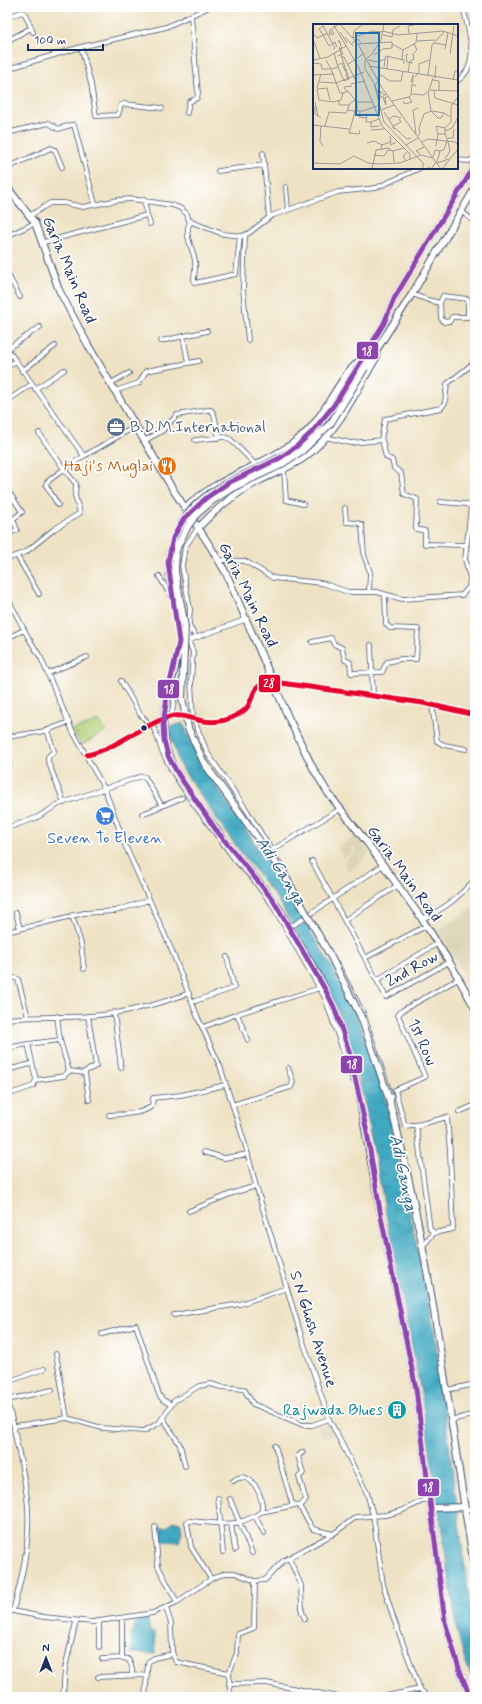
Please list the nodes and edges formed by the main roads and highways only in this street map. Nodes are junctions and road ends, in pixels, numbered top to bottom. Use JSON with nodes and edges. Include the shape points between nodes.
{"nodes":[{"id":1,"x":475,"y":165,"type":"edge"},
{"id":2,"x":7,"y":187,"type":"edge"},
{"id":3,"x":475,"y":188,"type":"edge"},
{"id":4,"x":384,"y":323,"type":"junction"},
{"id":5,"x":392,"y":326,"type":"junction"},
{"id":6,"x":376,"y":351,"type":"junction"},
{"id":7,"x":364,"y":356,"type":"junction"},
{"id":8,"x":362,"y":366,"type":"junction"},
{"id":9,"x":185,"y":510,"type":"junction"},
{"id":10,"x":198,"y":528,"type":"junction"},
{"id":11,"x":274,"y":682,"type":"junction"},
{"id":12,"x":475,"y":715,"type":"edge"},
{"id":13,"x":475,"y":1008,"type":"edge"},
{"id":14,"x":431,"y":1508,"type":"junction"},
{"id":15,"x":464,"y":1508,"type":"junction"},
{"id":16,"x":475,"y":1571,"type":"edge"},
{"id":17,"x":470,"y":1697,"type":"edge"}],
"edges":[{"from":1,"to":4,"type":"main road","via":[[394,297]]},
{"from":2,"to":9,"type":"main road","name":"Garia Main Road","via":[[31,215],[44,242],[63,298]]},
{"from":3,"to":5,"type":"main road"},
{"from":4,"to":5,"type":"main road"},
{"from":4,"to":7,"type":"main road"},
{"from":5,"to":6,"type":"main road"},
{"from":6,"to":8,"type":"main road"},
{"from":6,"to":10,"type":"main road","via":[[376,358],[363,381],[325,437],[304,457],[238,493]]},
{"from":7,"to":8,"type":"main road"},
{"from":7,"to":9,"type":"main road","via":[[349,371],[319,418],[296,442],[214,485],[195,498]]},
{"from":8,"to":14,"type":"main road","bridge":true,"via":[[334,405],[297,446],[280,458],[228,483],[195,507],[173,538],[168,562],[179,642],[163,725],[168,756],[178,774],[216,830],[273,900],[334,1007],[349,1051],[359,1096],[416,1389]]},
{"from":8,"to":15,"type":"main road","bridge":true,"via":[[331,423],[302,451],[212,501],[188,526],[176,551],[175,572],[185,627],[182,698],[188,728],[204,763],[285,876],[331,956],[361,1018],[391,1105],[403,1151],[448,1390]]},
{"from":9,"to":10,"type":"main road","name":"Garia Main Road"},
{"from":10,"to":11,"type":"main road","name":"Garia Main Road","via":[[219,560]]},
{"from":11,"to":12,"type":"main road","via":[[432,705]]},
{"from":11,"to":13,"type":"main road","name":"Garia Main Road","via":[[314,770],[422,919],[450,962]]},
{"from":14,"to":15,"type":"main road"},
{"from":14,"to":17,"type":"main road","via":[[445,1622]]},
{"from":15,"to":16,"type":"main road"}]}
